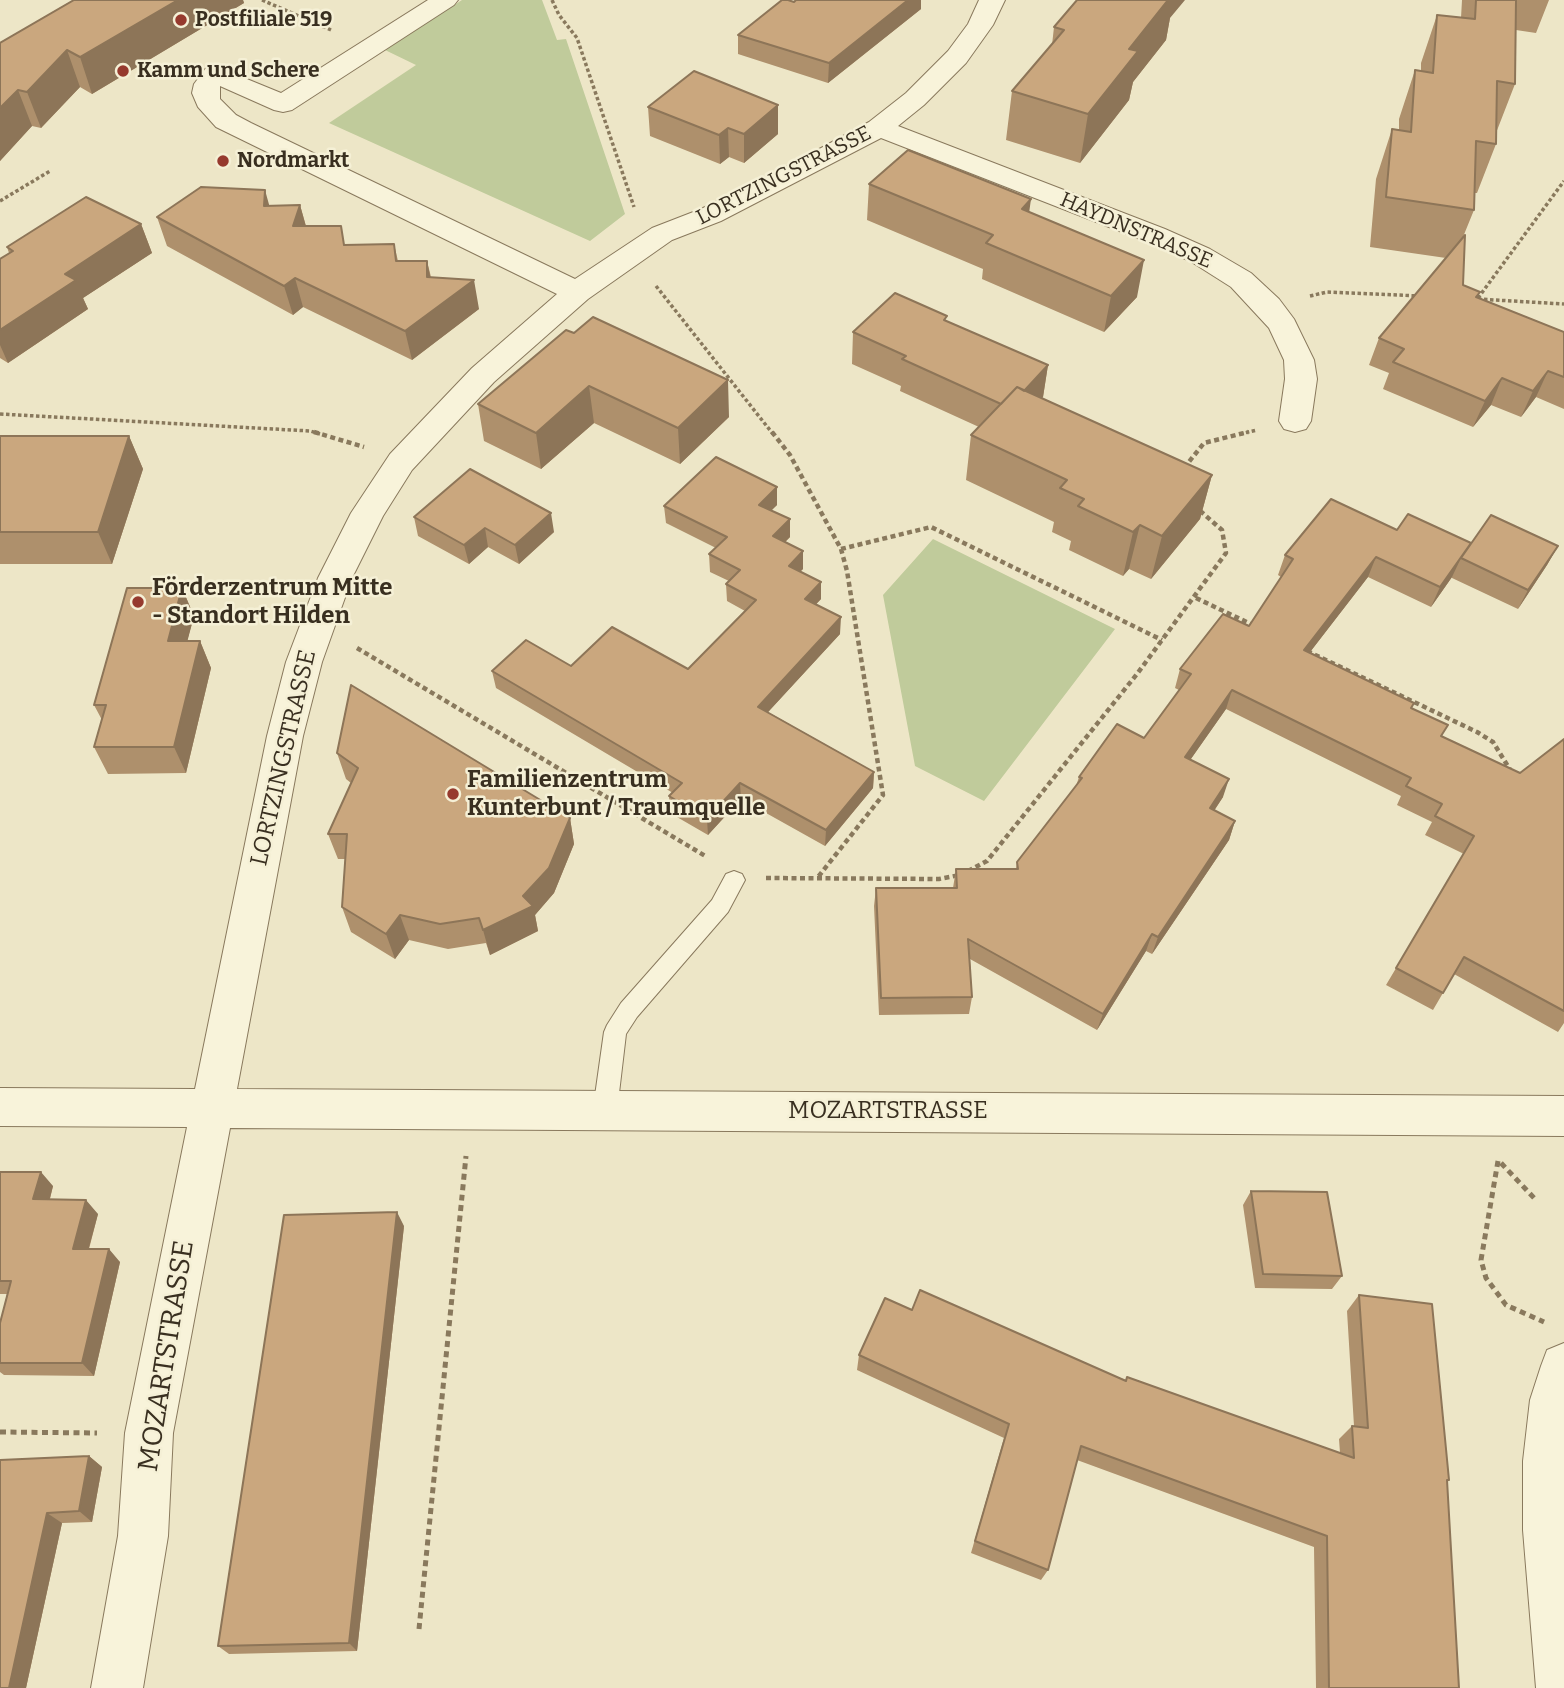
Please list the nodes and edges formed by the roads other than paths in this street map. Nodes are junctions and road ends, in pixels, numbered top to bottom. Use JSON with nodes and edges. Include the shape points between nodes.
{"nodes":[{"id":1,"x":445,"y":0,"type":"edge"},
{"id":2,"x":992,"y":0,"type":"edge"},
{"id":3,"x":879,"y":128,"type":"junction"},
{"id":4,"x":577,"y":292,"type":"junction"},
{"id":5,"x":1295,"y":421,"type":"dead end"},
{"id":6,"x":734,"y":880,"type":"road end"},
{"id":7,"x":0,"y":1107,"type":"edge"},
{"id":8,"x":212,"y":1108,"type":"junction"},
{"id":9,"x":605,"y":1110,"type":"junction"},
{"id":10,"x":1564,"y":1116,"type":"edge"},
{"id":11,"x":1558,"y":1346,"type":"edge"},
{"id":12,"x":1556,"y":1529,"type":"edge"},
{"id":13,"x":117,"y":1688,"type":"edge"},
{"id":14,"x":1562,"y":1688,"type":"edge"}],
"edges":[{"from":1,"to":4,"type":"street","via":[[283,104],[215,74],[207,84],[206,101],[241,129]]},
{"from":2,"to":3,"type":"street","name":"LORTZINGSTRASSE","via":[[957,57]]},
{"from":3,"to":4,"type":"street","name":"LORTZINGSTRASSE","via":[[785,179],[662,234]]},
{"from":3,"to":5,"type":"street","name":"HAYDNSTRASSE","via":[[1155,235],[1241,280],[1283,326],[1299,360]]},
{"from":4,"to":8,"type":"street","name":"LORTZINGSTRASSE","via":[[483,375],[401,462],[335,578],[304,662],[285,736]]},
{"from":6,"to":9,"type":"lane","via":[[720,906],[615,1032]]},
{"from":7,"to":8,"type":"street","name":"MOZARTSTRASSE"},
{"from":8,"to":9,"type":"street","name":"MOZARTSTRASSE"},
{"from":8,"to":13,"type":"street","name":"MOZARTSTRASSE","via":[[149,1433],[142,1536]]},
{"from":9,"to":10,"type":"street","name":"MOZARTSTRASSE"},
{"from":11,"to":12,"type":"street","via":[[1547,1461]]},
{"from":12,"to":14,"type":"street"}]}
